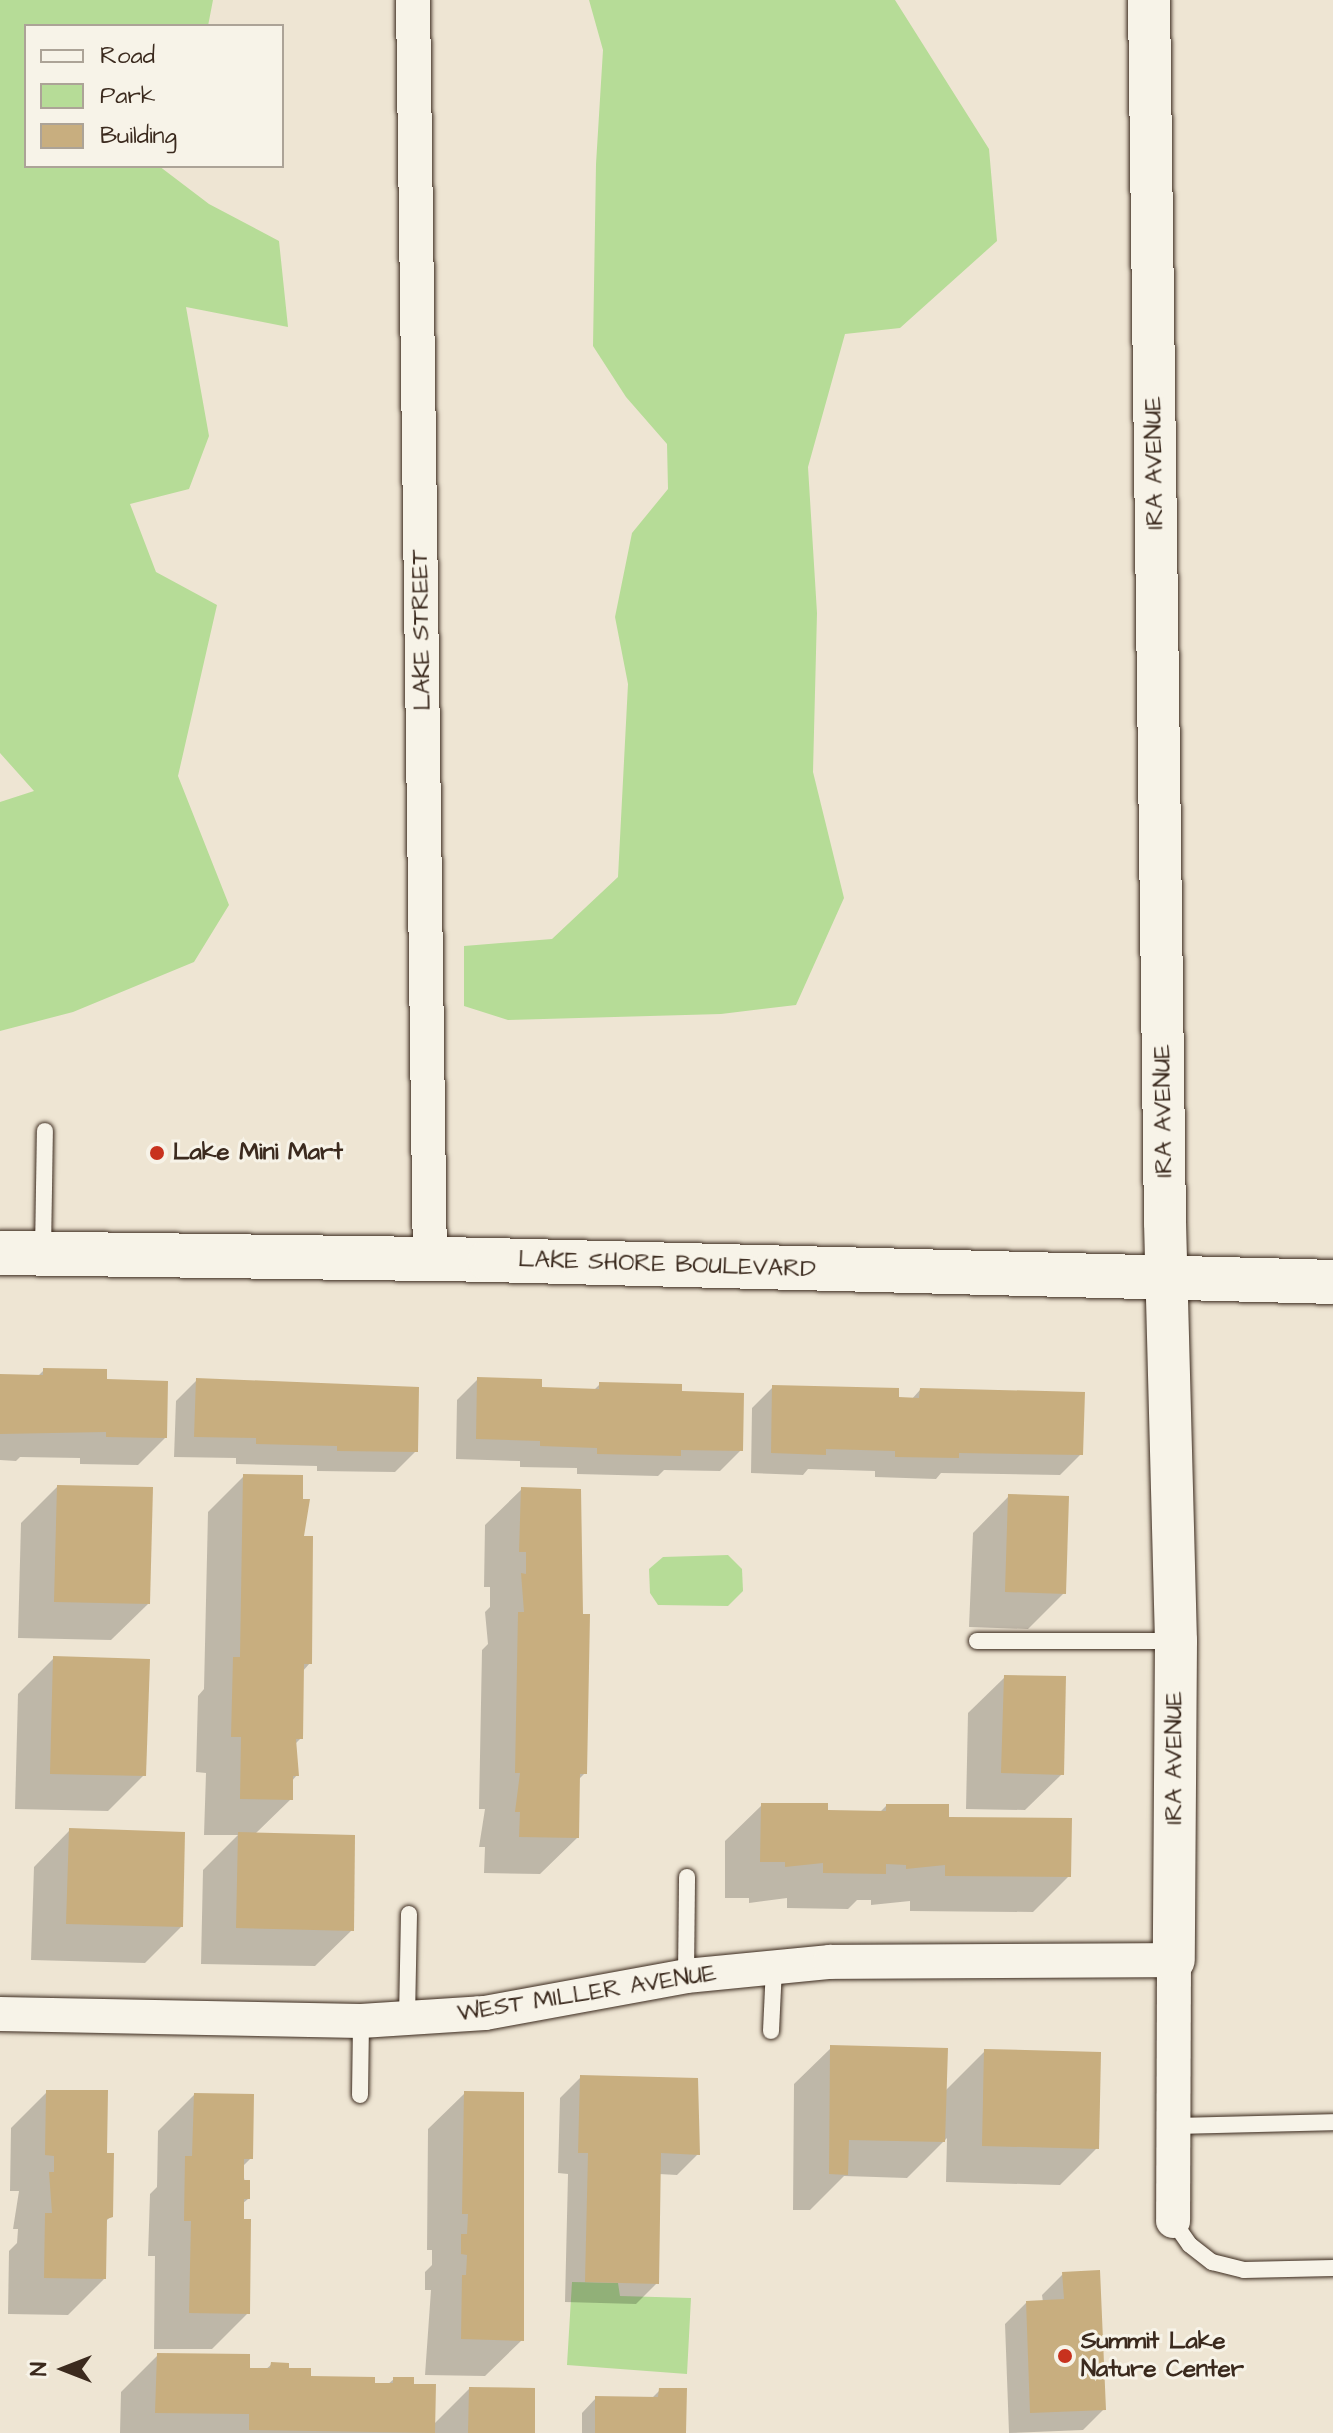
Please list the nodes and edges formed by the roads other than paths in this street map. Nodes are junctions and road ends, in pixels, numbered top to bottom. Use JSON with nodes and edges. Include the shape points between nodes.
{"nodes":[{"id":1,"x":413,"y":0,"type":"edge"},
{"id":2,"x":1149,"y":0,"type":"edge"},
{"id":3,"x":45,"y":1131,"type":"dead end"},
{"id":4,"x":0,"y":1253,"type":"edge"},
{"id":5,"x":43,"y":1254,"type":"junction"},
{"id":6,"x":430,"y":1259,"type":"junction"},
{"id":7,"x":1168,"y":1279,"type":"junction"},
{"id":8,"x":1333,"y":1282,"type":"edge"},
{"id":9,"x":977,"y":1641,"type":"dead end"},
{"id":10,"x":1176,"y":1641,"type":"junction"},
{"id":11,"x":687,"y":1877,"type":"dead end"},
{"id":12,"x":409,"y":1914,"type":"dead end"},
{"id":13,"x":1174,"y":1960,"type":"junction"},
{"id":14,"x":774,"y":1968,"type":"junction"},
{"id":15,"x":686,"y":1976,"type":"junction"},
{"id":16,"x":0,"y":2014,"type":"edge"},
{"id":17,"x":407,"y":2018,"type":"junction"},
{"id":18,"x":361,"y":2021,"type":"junction"},
{"id":19,"x":771,"y":2031,"type":"dead end"},
{"id":20,"x":360,"y":2095,"type":"dead end"},
{"id":21,"x":1333,"y":2122,"type":"edge"},
{"id":22,"x":1173,"y":2126,"type":"junction"},
{"id":23,"x":1173,"y":2221,"type":"joint"},
{"id":24,"x":1333,"y":2268,"type":"edge"}],
"edges":[{"from":1,"to":6,"type":"street","name":"LAKE STREET"},
{"from":2,"to":7,"type":"street","name":"IRA AVENUE"},
{"from":3,"to":5,"type":"lane"},
{"from":4,"to":5,"type":"main road","name":"LAKE SHORE BOULEVARD"},
{"from":5,"to":6,"type":"main road","name":"LAKE SHORE BOULEVARD"},
{"from":6,"to":7,"type":"main road","name":"LAKE SHORE BOULEVARD"},
{"from":7,"to":8,"type":"main road","name":"LAKE SHORE BOULEVARD"},
{"from":7,"to":10,"type":"street","name":"IRA AVENUE"},
{"from":9,"to":10,"type":"lane"},
{"from":10,"to":13,"type":"street","name":"IRA AVENUE"},
{"from":11,"to":15,"type":"lane"},
{"from":12,"to":17,"type":"lane"},
{"from":13,"to":14,"type":"street","name":"WEST MILLER AVENUE","via":[[830,1962]]},
{"from":13,"to":22,"type":"street","name":"IRA AVENUE"},
{"from":14,"to":15,"type":"street","name":"WEST MILLER AVENUE"},
{"from":14,"to":19,"type":"lane"},
{"from":15,"to":17,"type":"street","name":"WEST MILLER AVENUE","via":[[485,2013]]},
{"from":16,"to":18,"type":"street","name":"WEST MILLER AVENUE"},
{"from":17,"to":18,"type":"street","name":"WEST MILLER AVENUE"},
{"from":18,"to":20,"type":"lane"},
{"from":21,"to":22,"type":"lane"},
{"from":22,"to":23,"type":"street","name":"IRA AVENUE"},
{"from":23,"to":24,"type":"lane","via":[[1190,2245],[1212,2262],[1244,2270]]}]}
